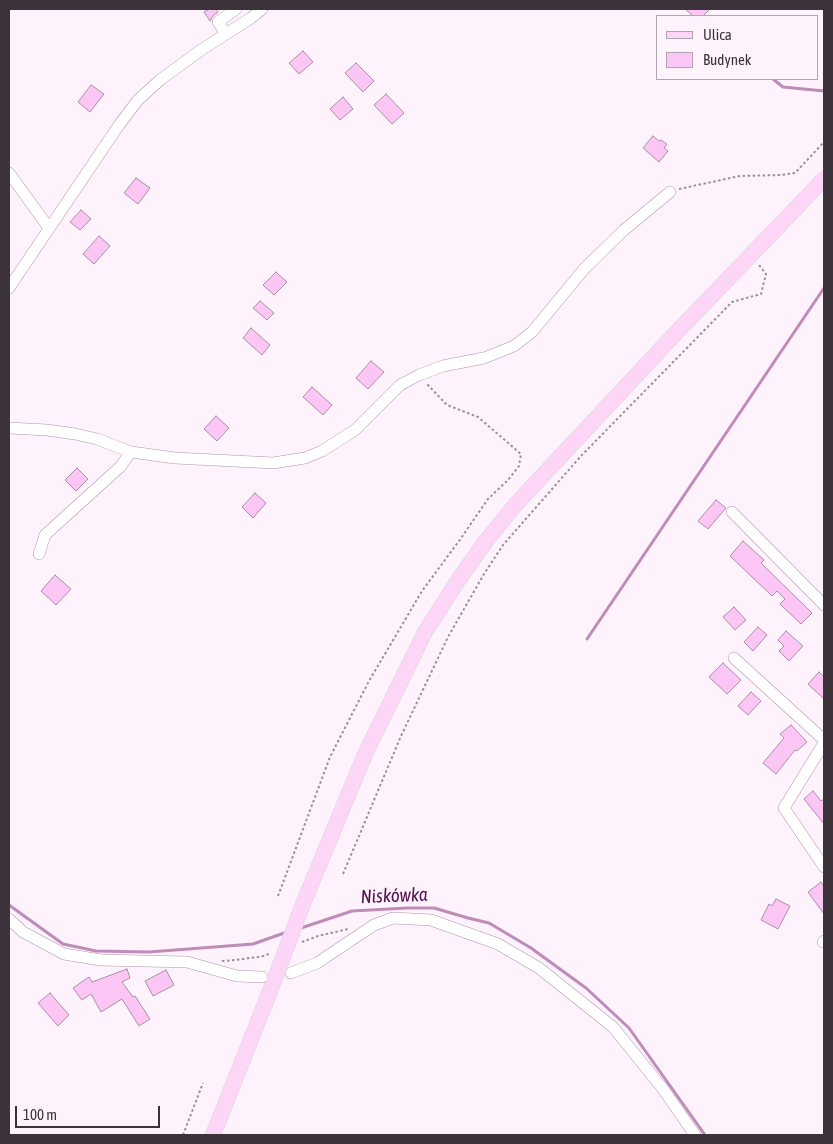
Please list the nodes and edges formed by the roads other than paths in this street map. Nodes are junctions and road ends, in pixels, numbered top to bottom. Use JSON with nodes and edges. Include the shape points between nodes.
{"nodes":[{"id":1,"x":236,"y":9,"type":"edge"},
{"id":2,"x":262,"y":9,"type":"edge"},
{"id":3,"x":250,"y":14,"type":"edge"},
{"id":4,"x":226,"y":34,"type":"junction"},
{"id":5,"x":9,"y":173,"type":"edge"},
{"id":6,"x":824,"y":179,"type":"edge"},
{"id":7,"x":670,"y":192,"type":"road end"},
{"id":8,"x":49,"y":228,"type":"junction"},
{"id":9,"x":9,"y":288,"type":"edge"},
{"id":10,"x":9,"y":428,"type":"edge"},
{"id":11,"x":131,"y":452,"type":"junction"},
{"id":12,"x":732,"y":512,"type":"dead end"},
{"id":13,"x":39,"y":554,"type":"dead end"},
{"id":14,"x":824,"y":605,"type":"edge"},
{"id":15,"x":734,"y":658,"type":"dead end"},
{"id":16,"x":824,"y":741,"type":"edge"},
{"id":17,"x":824,"y":867,"type":"edge"},
{"id":18,"x":9,"y":919,"type":"edge"},
{"id":19,"x":291,"y":972,"type":"dead end"},
{"id":20,"x":268,"y":979,"type":"junction"},
{"id":21,"x":213,"y":1135,"type":"edge"},
{"id":22,"x":695,"y":1135,"type":"edge"}],
"edges":[{"from":1,"to":4,"type":"street","via":[[218,22]]},
{"from":2,"to":3,"type":"street"},
{"from":3,"to":4,"type":"street"},
{"from":4,"to":8,"type":"street","via":[[160,80],[138,100]]},
{"from":5,"to":8,"type":"street"},
{"from":6,"to":20,"type":"main road","bridge":true,"via":[[516,504],[458,579],[425,632],[366,752]]},
{"from":7,"to":11,"type":"street","via":[[584,269],[532,332],[514,346],[484,358],[443,366],[400,385],[355,430],[322,451],[305,458],[273,463],[175,458]]},
{"from":8,"to":9,"type":"street"},
{"from":10,"to":11,"type":"street","via":[[75,434]]},
{"from":11,"to":13,"type":"street","via":[[120,467],[45,535]]},
{"from":12,"to":14,"type":"street"},
{"from":15,"to":16,"type":"street"},
{"from":16,"to":17,"type":"street","via":[[784,808]]},
{"from":18,"to":20,"type":"street","via":[[23,932],[64,954],[101,960],[187,962],[237,976]]},
{"from":19,"to":22,"type":"street","via":[[317,963],[374,925],[393,918],[431,920],[498,944],[539,968],[613,1026]]},
{"from":20,"to":21,"type":"main road"}]}
